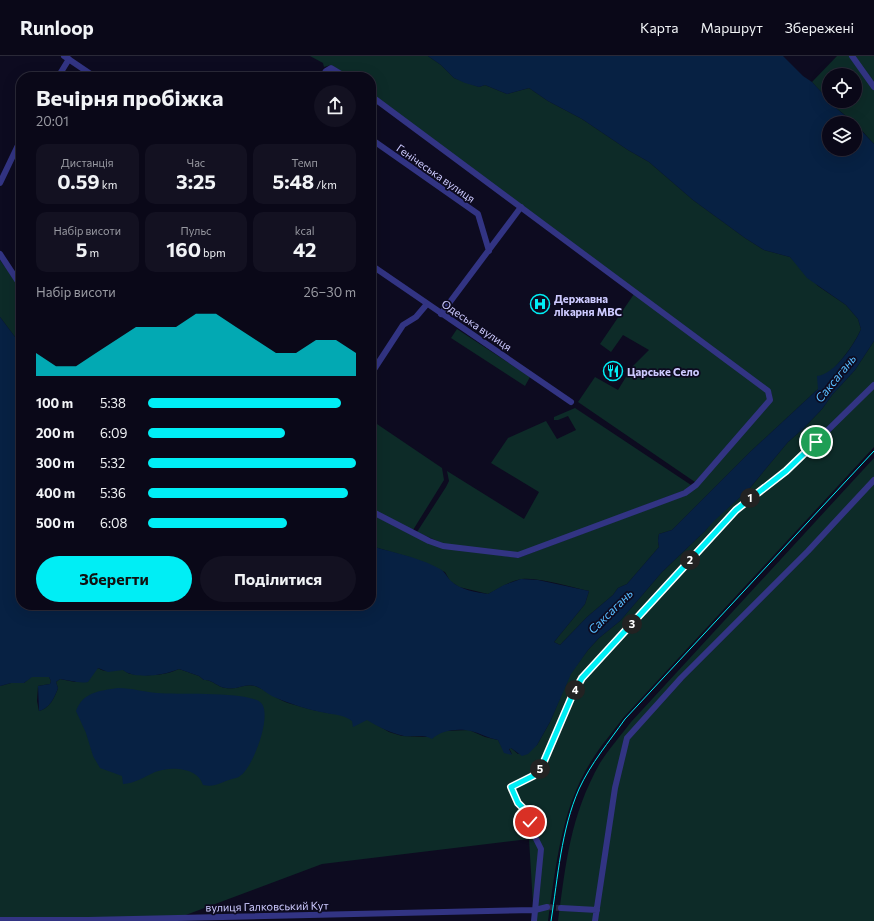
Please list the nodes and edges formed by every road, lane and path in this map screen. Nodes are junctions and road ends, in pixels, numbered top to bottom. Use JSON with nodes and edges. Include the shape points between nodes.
{"nodes":[{"id":1,"x":852,"y":56,"type":"edge"},
{"id":2,"x":67,"y":58,"type":"edge"},
{"id":3,"x":60,"y":72,"type":"edge"},
{"id":4,"x":88,"y":72,"type":"edge"},
{"id":5,"x":325,"y":72,"type":"edge"},
{"id":6,"x":338,"y":72,"type":"edge"},
{"id":7,"x":874,"y":87,"type":"edge"},
{"id":8,"x":376,"y":100,"type":"edge"},
{"id":9,"x":376,"y":143,"type":"edge"},
{"id":10,"x":16,"y":149,"type":"edge"},
{"id":11,"x":0,"y":183,"type":"edge"},
{"id":12,"x":521,"y":207,"type":"junction"},
{"id":13,"x":489,"y":251,"type":"junction"},
{"id":14,"x":0,"y":254,"type":"edge"},
{"id":15,"x":376,"y":268,"type":"edge"},
{"id":16,"x":16,"y":278,"type":"edge"},
{"id":17,"x":427,"y":304,"type":"junction"},
{"id":18,"x":441,"y":314,"type":"junction"},
{"id":19,"x":376,"y":366,"type":"edge"},
{"id":20,"x":874,"y":385,"type":"edge"},
{"id":21,"x":571,"y":402,"type":"dead end"},
{"id":22,"x":874,"y":480,"type":"edge"},
{"id":23,"x":376,"y":514,"type":"edge"},
{"id":24,"x":547,"y":907,"type":"tunnel mouth"},
{"id":25,"x":561,"y":908,"type":"tunnel mouth"},
{"id":26,"x":535,"y":910,"type":"junction"},
{"id":27,"x":597,"y":910,"type":"junction"},
{"id":28,"x":0,"y":920,"type":"edge"},
{"id":29,"x":175,"y":920,"type":"edge"},
{"id":30,"x":534,"y":921,"type":"edge"},
{"id":31,"x":595,"y":921,"type":"edge"}],
"edges":[{"from":1,"to":7,"type":"street"},
{"from":2,"to":3,"type":"street"},
{"from":2,"to":4,"type":"street"},
{"from":5,"to":6,"type":"street","via":[[331,68]]},
{"from":8,"to":12,"type":"street"},
{"from":9,"to":13,"type":"street","name":"Генічеська вулиця","via":[[478,214]]},
{"from":10,"to":11,"type":"street"},
{"from":12,"to":13,"type":"street"},
{"from":12,"to":23,"type":"street","via":[[768,391],[770,400],[696,485],[685,493],[518,556],[443,546],[428,541]]},
{"from":13,"to":18,"type":"street"},
{"from":14,"to":16,"type":"street"},
{"from":15,"to":17,"type":"street","name":"Одеська вулиця"},
{"from":17,"to":18,"type":"street","name":"Одеська вулиця"},
{"from":17,"to":19,"type":"street","via":[[416,317],[403,325]]},
{"from":18,"to":21,"type":"street","name":"Одеська вулиця"},
{"from":20,"to":26,"type":"street","via":[[786,471],[736,510],[582,678],[542,766],[533,776],[511,787],[518,803],[529,814],[532,831],[541,849]]},
{"from":22,"to":27,"type":"street","via":[[627,738],[615,788]]},
{"from":24,"to":26,"type":"street","name":"вулиця Галковський Кут"},
{"from":25,"to":27,"type":"street"},
{"from":26,"to":29,"type":"street","name":"вулиця Галковський Кут"},
{"from":26,"to":30,"type":"street"},
{"from":27,"to":31,"type":"street"},
{"from":28,"to":29,"type":"street","name":"вулиця Галковський Кут"}]}
